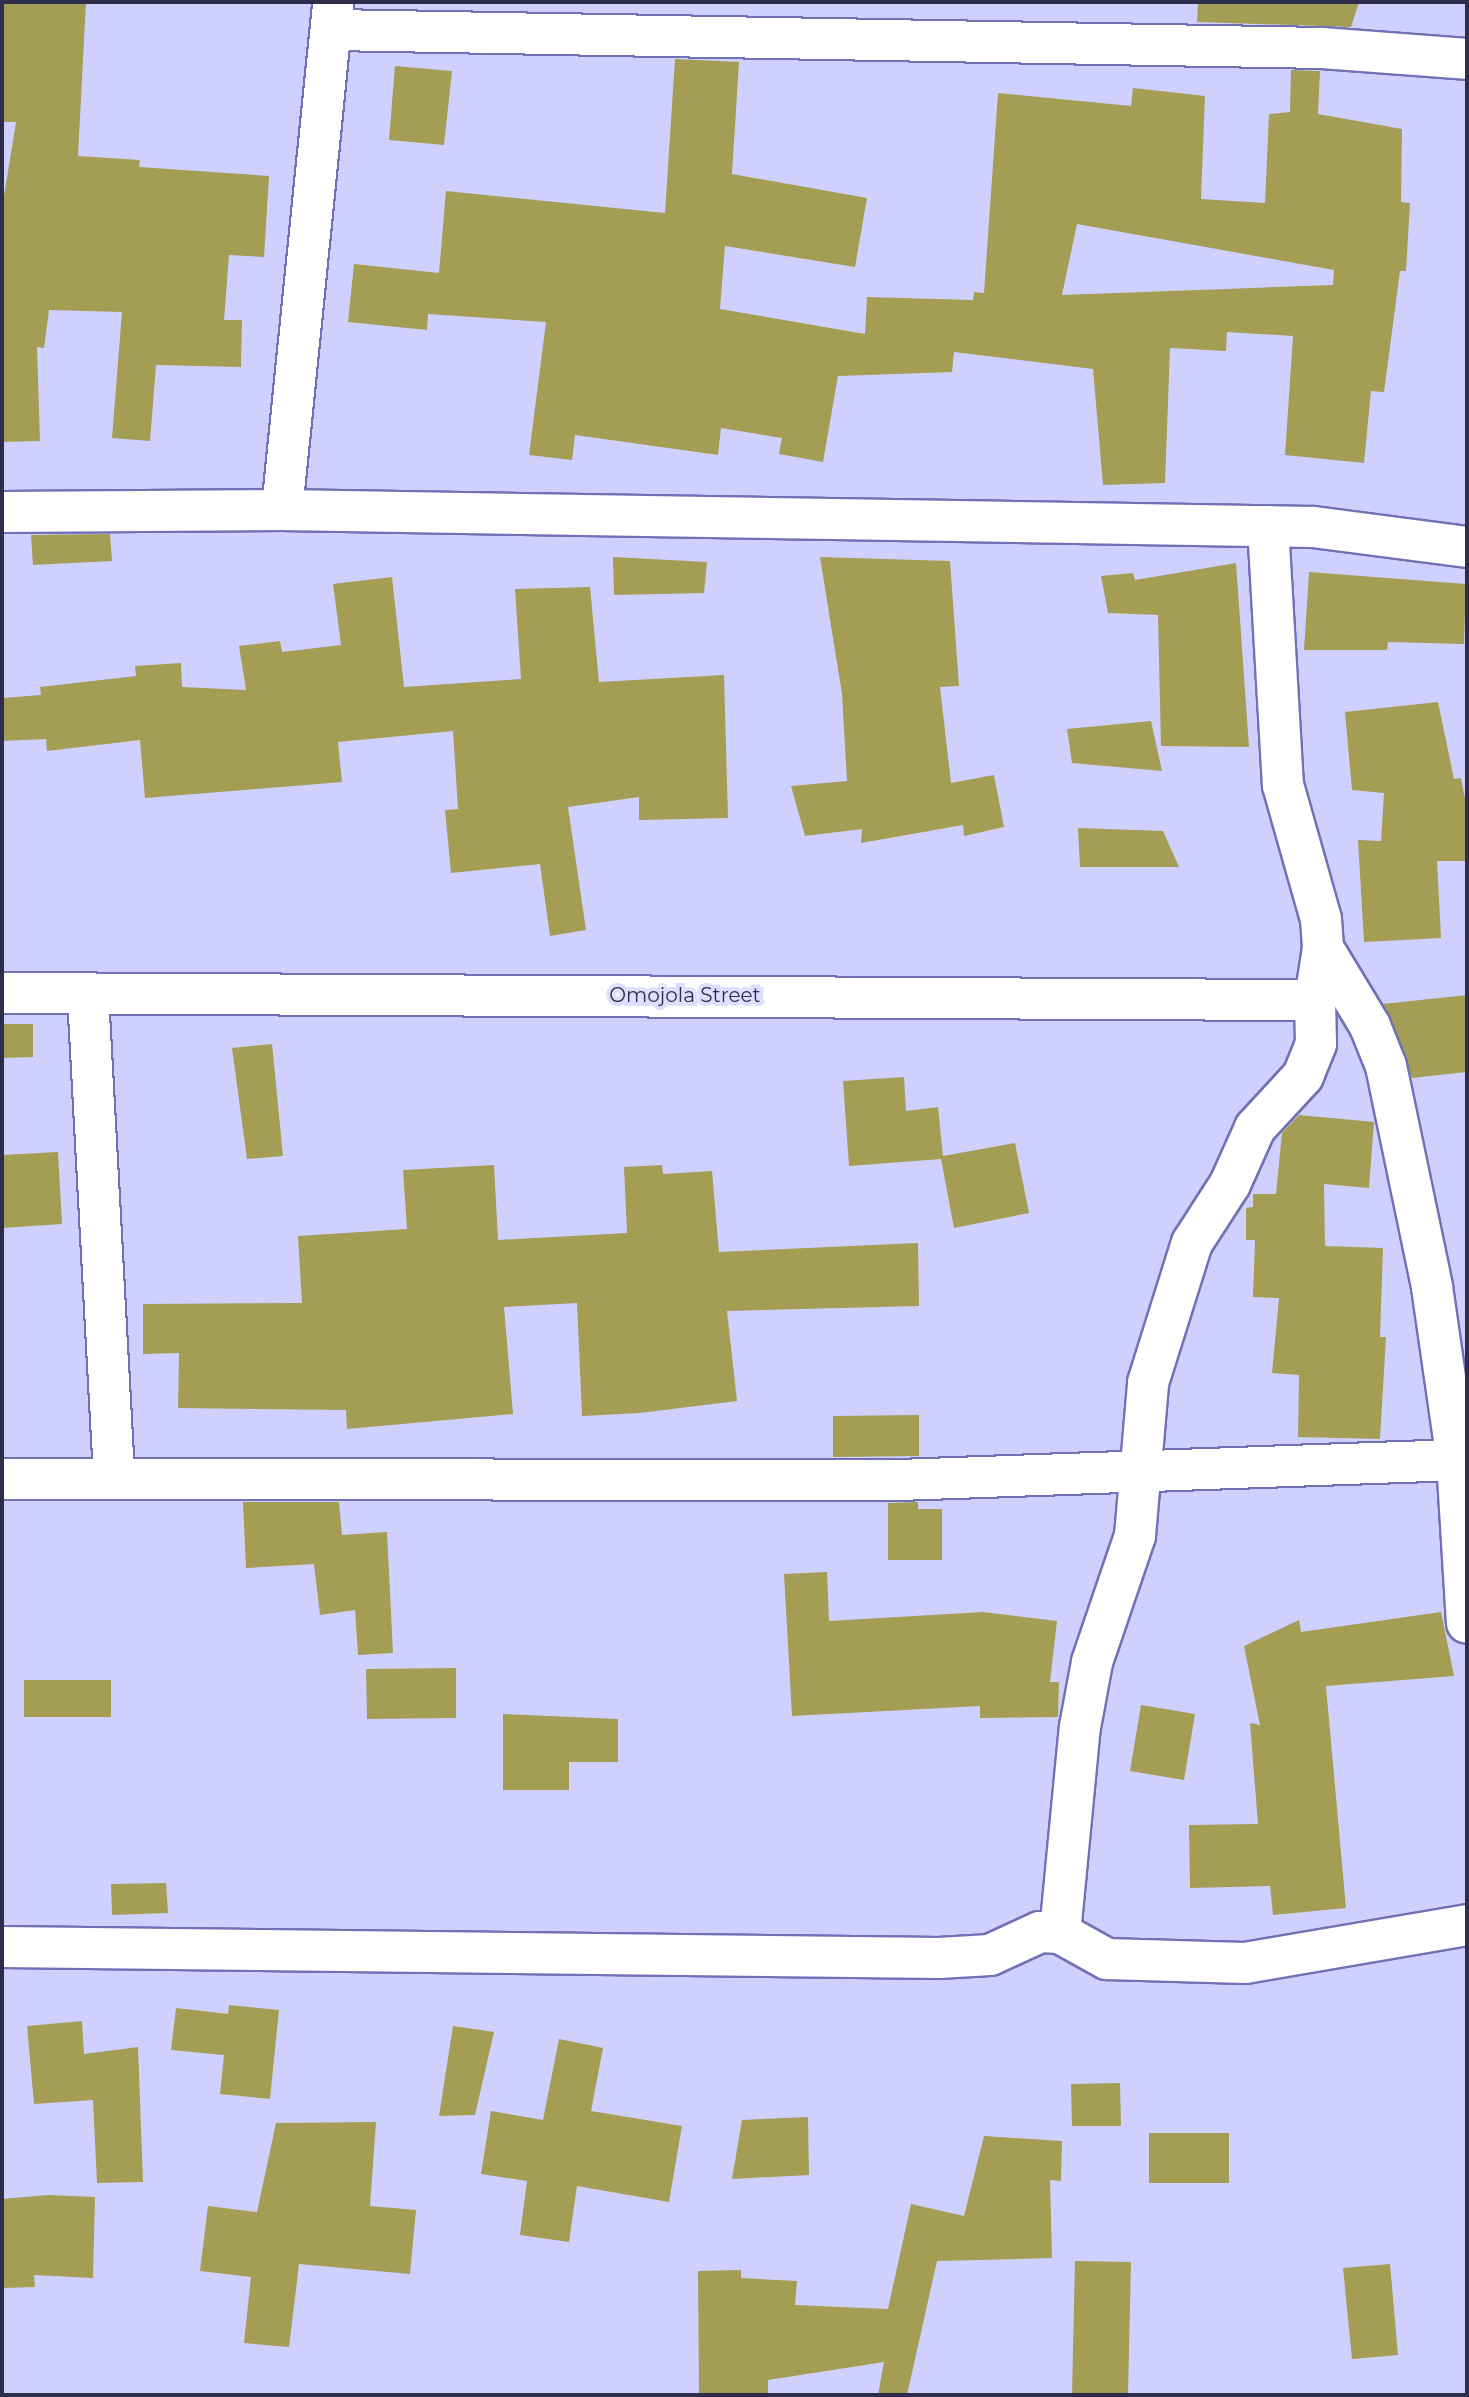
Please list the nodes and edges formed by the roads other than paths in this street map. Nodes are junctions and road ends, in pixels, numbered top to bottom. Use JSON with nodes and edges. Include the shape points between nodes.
{"nodes":[{"id":1,"x":332,"y":16,"type":"edge"},
{"id":2,"x":1467,"y":59,"type":"edge"},
{"id":3,"x":282,"y":510,"type":"junction"},
{"id":4,"x":2,"y":512,"type":"edge"},
{"id":5,"x":1268,"y":526,"type":"junction"},
{"id":6,"x":1467,"y":547,"type":"edge"},
{"id":7,"x":1323,"y":948,"type":"junction"},
{"id":8,"x":2,"y":993,"type":"edge"},
{"id":9,"x":88,"y":995,"type":"junction"},
{"id":10,"x":1315,"y":1000,"type":"junction"},
{"id":11,"x":1457,"y":1460,"type":"junction"},
{"id":12,"x":1137,"y":1469,"type":"junction"},
{"id":13,"x":114,"y":1476,"type":"junction"},
{"id":14,"x":2,"y":1479,"type":"edge"},
{"id":15,"x":1467,"y":1623,"type":"edge"},
{"id":16,"x":1467,"y":1925,"type":"edge"},
{"id":17,"x":1060,"y":1933,"type":"junction"},
{"id":18,"x":2,"y":1947,"type":"edge"}],
"edges":[{"from":1,"to":2,"type":"street","via":[[1322,48]]},
{"from":1,"to":3,"type":"street"},
{"from":3,"to":4,"type":"street"},
{"from":3,"to":5,"type":"street"},
{"from":5,"to":6,"type":"street"},
{"from":5,"to":7,"type":"street","via":[[1283,785],[1321,919]]},
{"from":7,"to":10,"type":"street"},
{"from":7,"to":11,"type":"street","via":[[1370,1026],[1386,1066],[1432,1287]]},
{"from":8,"to":9,"type":"street","name":"Omojola Street"},
{"from":9,"to":10,"type":"street","name":"Omojola Street"},
{"from":9,"to":13,"type":"street"},
{"from":10,"to":12,"type":"street","via":[[1316,1044],[1303,1076],[1255,1128],[1230,1184],[1192,1243],[1148,1383]]},
{"from":11,"to":12,"type":"street"},
{"from":11,"to":15,"type":"street"},
{"from":12,"to":13,"type":"street","via":[[899,1480]]},
{"from":12,"to":17,"type":"street","via":[[1135,1536],[1092,1662],[1080,1727]]},
{"from":13,"to":14,"type":"street"},
{"from":16,"to":17,"type":"street","via":[[1245,1963],[1107,1959]]},
{"from":17,"to":18,"type":"street","via":[[1040,1932],[990,1955],[939,1958]]}]}
